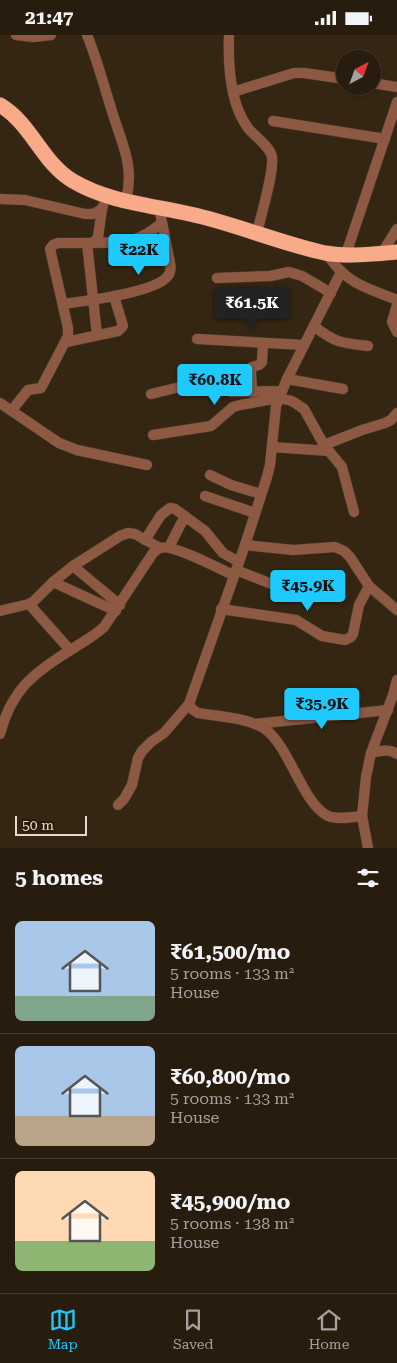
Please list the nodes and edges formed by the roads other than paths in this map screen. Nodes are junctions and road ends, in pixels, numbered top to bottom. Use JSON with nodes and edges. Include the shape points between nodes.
{"nodes":[{"id":1,"x":16,"y":35,"type":"edge"},
{"id":2,"x":51,"y":35,"type":"edge"},
{"id":3,"x":229,"y":35,"type":"edge"},
{"id":4,"x":92,"y":38,"type":"edge"},
{"id":5,"x":336,"y":78,"type":"edge"},
{"id":6,"x":381,"y":84,"type":"edge"},
{"id":7,"x":397,"y":87,"type":"edge"},
{"id":8,"x":233,"y":92,"type":"junction"},
{"id":9,"x":397,"y":101,"type":"edge"},
{"id":10,"x":0,"y":105,"type":"edge"},
{"id":11,"x":273,"y":121,"type":"dead end"},
{"id":12,"x":385,"y":139,"type":"junction"},
{"id":13,"x":0,"y":199,"type":"edge"},
{"id":14,"x":126,"y":201,"type":"junction"},
{"id":15,"x":105,"y":202,"type":"junction"},
{"id":16,"x":159,"y":207,"type":"junction"},
{"id":17,"x":162,"y":223,"type":"junction"},
{"id":18,"x":397,"y":229,"type":"edge"},
{"id":19,"x":257,"y":233,"type":"junction"},
{"id":20,"x":89,"y":243,"type":"junction"},
{"id":21,"x":397,"y":252,"type":"edge"},
{"id":22,"x":326,"y":253,"type":"junction"},
{"id":23,"x":382,"y":253,"type":"junction"},
{"id":24,"x":346,"y":254,"type":"junction"},
{"id":25,"x":342,"y":272,"type":"junction"},
{"id":26,"x":217,"y":278,"type":"dead end"},
{"id":27,"x":331,"y":293,"type":"junction"},
{"id":28,"x":114,"y":296,"type":"junction"},
{"id":29,"x":92,"y":300,"type":"junction"},
{"id":30,"x":397,"y":300,"type":"edge"},
{"id":31,"x":63,"y":305,"type":"junction"},
{"id":32,"x":397,"y":305,"type":"edge"},
{"id":33,"x":314,"y":327,"type":"junction"},
{"id":34,"x":397,"y":332,"type":"edge"},
{"id":35,"x":97,"y":335,"type":"junction"},
{"id":36,"x":197,"y":339,"type":"dead end"},
{"id":37,"x":66,"y":342,"type":"junction"},
{"id":38,"x":263,"y":343,"type":"junction"},
{"id":39,"x":304,"y":345,"type":"junction"},
{"id":40,"x":368,"y":346,"type":"dead end"},
{"id":41,"x":287,"y":379,"type":"junction"},
{"id":42,"x":342,"y":389,"type":"dead end"},
{"id":43,"x":252,"y":392,"type":"junction"},
{"id":44,"x":151,"y":394,"type":"dead end"},
{"id":45,"x":281,"y":394,"type":"junction"},
{"id":46,"x":0,"y":403,"type":"edge"},
{"id":47,"x":12,"y":410,"type":"junction"},
{"id":48,"x":397,"y":413,"type":"edge"},
{"id":49,"x":153,"y":435,"type":"dead end"},
{"id":50,"x":272,"y":447,"type":"junction"},
{"id":51,"x":327,"y":448,"type":"junction"},
{"id":52,"x":147,"y":465,"type":"dead end"},
{"id":53,"x":210,"y":475,"type":"dead end"},
{"id":54,"x":262,"y":494,"type":"junction"},
{"id":55,"x":205,"y":496,"type":"dead end"},
{"id":56,"x":354,"y":512,"type":"dead end"},
{"id":57,"x":255,"y":513,"type":"junction"},
{"id":58,"x":185,"y":515,"type":"junction"},
{"id":59,"x":145,"y":540,"type":"junction"},
{"id":60,"x":245,"y":545,"type":"junction"},
{"id":61,"x":164,"y":548,"type":"junction"},
{"id":62,"x":73,"y":566,"type":"junction"},
{"id":63,"x":236,"y":569,"type":"junction"},
{"id":64,"x":53,"y":582,"type":"junction"},
{"id":65,"x":369,"y":586,"type":"junction"},
{"id":66,"x":295,"y":593,"type":"dead end"},
{"id":67,"x":28,"y":604,"type":"junction"},
{"id":68,"x":118,"y":608,"type":"junction"},
{"id":69,"x":222,"y":609,"type":"junction"},
{"id":70,"x":397,"y":610,"type":"edge"},
{"id":71,"x":0,"y":611,"type":"edge"},
{"id":72,"x":70,"y":650,"type":"junction"},
{"id":73,"x":397,"y":680,"type":"edge"},
{"id":74,"x":189,"y":704,"type":"junction"},
{"id":75,"x":392,"y":706,"type":"edge"},
{"id":76,"x":254,"y":724,"type":"junction"},
{"id":77,"x":0,"y":734,"type":"edge"},
{"id":78,"x":396,"y":751,"type":"edge"},
{"id":79,"x":371,"y":753,"type":"junction"},
{"id":80,"x":118,"y":805,"type":"dead end"},
{"id":81,"x":362,"y":816,"type":"junction"},
{"id":82,"x":368,"y":848,"type":"edge"}],
"edges":[{"from":1,"to":2,"type":"street"},
{"from":3,"to":8,"type":"street","via":[[228,59]]},
{"from":4,"to":14,"type":"street","via":[[127,156],[130,178]]},
{"from":5,"to":8,"type":"street","via":[[294,73]]},
{"from":6,"to":7,"type":"street"},
{"from":8,"to":19,"type":"street","via":[[246,126],[272,155]]},
{"from":9,"to":12,"type":"street"},
{"from":10,"to":15,"type":"highway","via":[[20,121],[63,175]]},
{"from":11,"to":12,"type":"street"},
{"from":12,"to":24,"type":"street"},
{"from":13,"to":15,"type":"street","via":[[25,200],[85,214],[93,214]]},
{"from":14,"to":15,"type":"highway"},
{"from":14,"to":16,"type":"highway"},
{"from":15,"to":20,"type":"street","via":[[98,237]]},
{"from":16,"to":17,"type":"street"},
{"from":16,"to":19,"type":"highway","via":[[214,219]]},
{"from":17,"to":20,"type":"street","via":[[136,240]]},
{"from":17,"to":28,"type":"street","via":[[171,269],[168,276],[162,281]]},
{"from":18,"to":23,"type":"street"},
{"from":19,"to":22,"type":"highway"},
{"from":20,"to":29,"type":"street"},
{"from":20,"to":31,"type":"street","via":[[58,243],[50,249]]},
{"from":21,"to":23,"type":"highway"},
{"from":22,"to":24,"type":"highway"},
{"from":22,"to":25,"type":"street"},
{"from":23,"to":24,"type":"highway"},
{"from":25,"to":27,"type":"street"},
{"from":25,"to":30,"type":"street","via":[[363,286]]},
{"from":26,"to":27,"type":"street","via":[[270,277],[289,272]]},
{"from":27,"to":33,"type":"street"},
{"from":28,"to":29,"type":"street"},
{"from":28,"to":35,"type":"street","via":[[123,326],[118,331]]},
{"from":29,"to":31,"type":"street"},
{"from":29,"to":35,"type":"street"},
{"from":31,"to":37,"type":"street","via":[[68,328]]},
{"from":32,"to":34,"type":"street","via":[[392,322]]},
{"from":33,"to":39,"type":"street"},
{"from":33,"to":40,"type":"street","via":[[339,343]]},
{"from":35,"to":37,"type":"street"},
{"from":36,"to":38,"type":"street"},
{"from":37,"to":47,"type":"street","via":[[41,388],[28,390]]},
{"from":38,"to":39,"type":"street"},
{"from":38,"to":43,"type":"street","via":[[262,362],[251,371]]},
{"from":39,"to":41,"type":"street"},
{"from":41,"to":42,"type":"street"},
{"from":41,"to":45,"type":"street"},
{"from":43,"to":44,"type":"street","via":[[231,392],[217,378]]},
{"from":43,"to":45,"type":"street"},
{"from":45,"to":49,"type":"street","via":[[233,407],[211,427]]},
{"from":45,"to":50,"type":"street","via":[[276,406]]},
{"from":45,"to":51,"type":"street","via":[[304,409]]},
{"from":46,"to":47,"type":"street"},
{"from":47,"to":52,"type":"street","via":[[59,443]]},
{"from":48,"to":51,"type":"street","via":[[391,420],[352,433]]},
{"from":50,"to":51,"type":"street"},
{"from":50,"to":54,"type":"street"},
{"from":51,"to":56,"type":"street","via":[[342,467]]},
{"from":53,"to":54,"type":"street"},
{"from":54,"to":57,"type":"street"},
{"from":55,"to":57,"type":"street"},
{"from":57,"to":60,"type":"street"},
{"from":58,"to":59,"type":"street","via":[[175,509],[166,510]]},
{"from":58,"to":61,"type":"street"},
{"from":58,"to":63,"type":"street","via":[[205,531]]},
{"from":59,"to":61,"type":"street"},
{"from":59,"to":62,"type":"street","via":[[128,533]]},
{"from":60,"to":63,"type":"street"},
{"from":60,"to":65,"type":"street","via":[[293,549],[335,547],[350,557]]},
{"from":61,"to":63,"type":"street"},
{"from":61,"to":68,"type":"street","via":[[153,553]]},
{"from":62,"to":64,"type":"street"},
{"from":62,"to":68,"type":"street"},
{"from":63,"to":66,"type":"street"},
{"from":63,"to":69,"type":"street"},
{"from":64,"to":67,"type":"street"},
{"from":64,"to":68,"type":"street"},
{"from":65,"to":69,"type":"street","via":[[359,605],[353,634],[345,639],[322,636],[296,620]]},
{"from":65,"to":70,"type":"street"},
{"from":67,"to":71,"type":"street"},
{"from":67,"to":72,"type":"street"},
{"from":68,"to":72,"type":"street","via":[[96,635]]},
{"from":69,"to":74,"type":"street"},
{"from":72,"to":77,"type":"street","via":[[26,682],[12,700]]},
{"from":73,"to":75,"type":"street"},
{"from":74,"to":76,"type":"street","via":[[198,713]]},
{"from":74,"to":80,"type":"street","via":[[164,733],[142,751],[132,785]]},
{"from":75,"to":76,"type":"street"},
{"from":75,"to":79,"type":"street"},
{"from":76,"to":81,"type":"street","via":[[274,738],[319,809],[340,818]]},
{"from":78,"to":79,"type":"street"},
{"from":79,"to":81,"type":"street"},
{"from":81,"to":82,"type":"street"}]}
